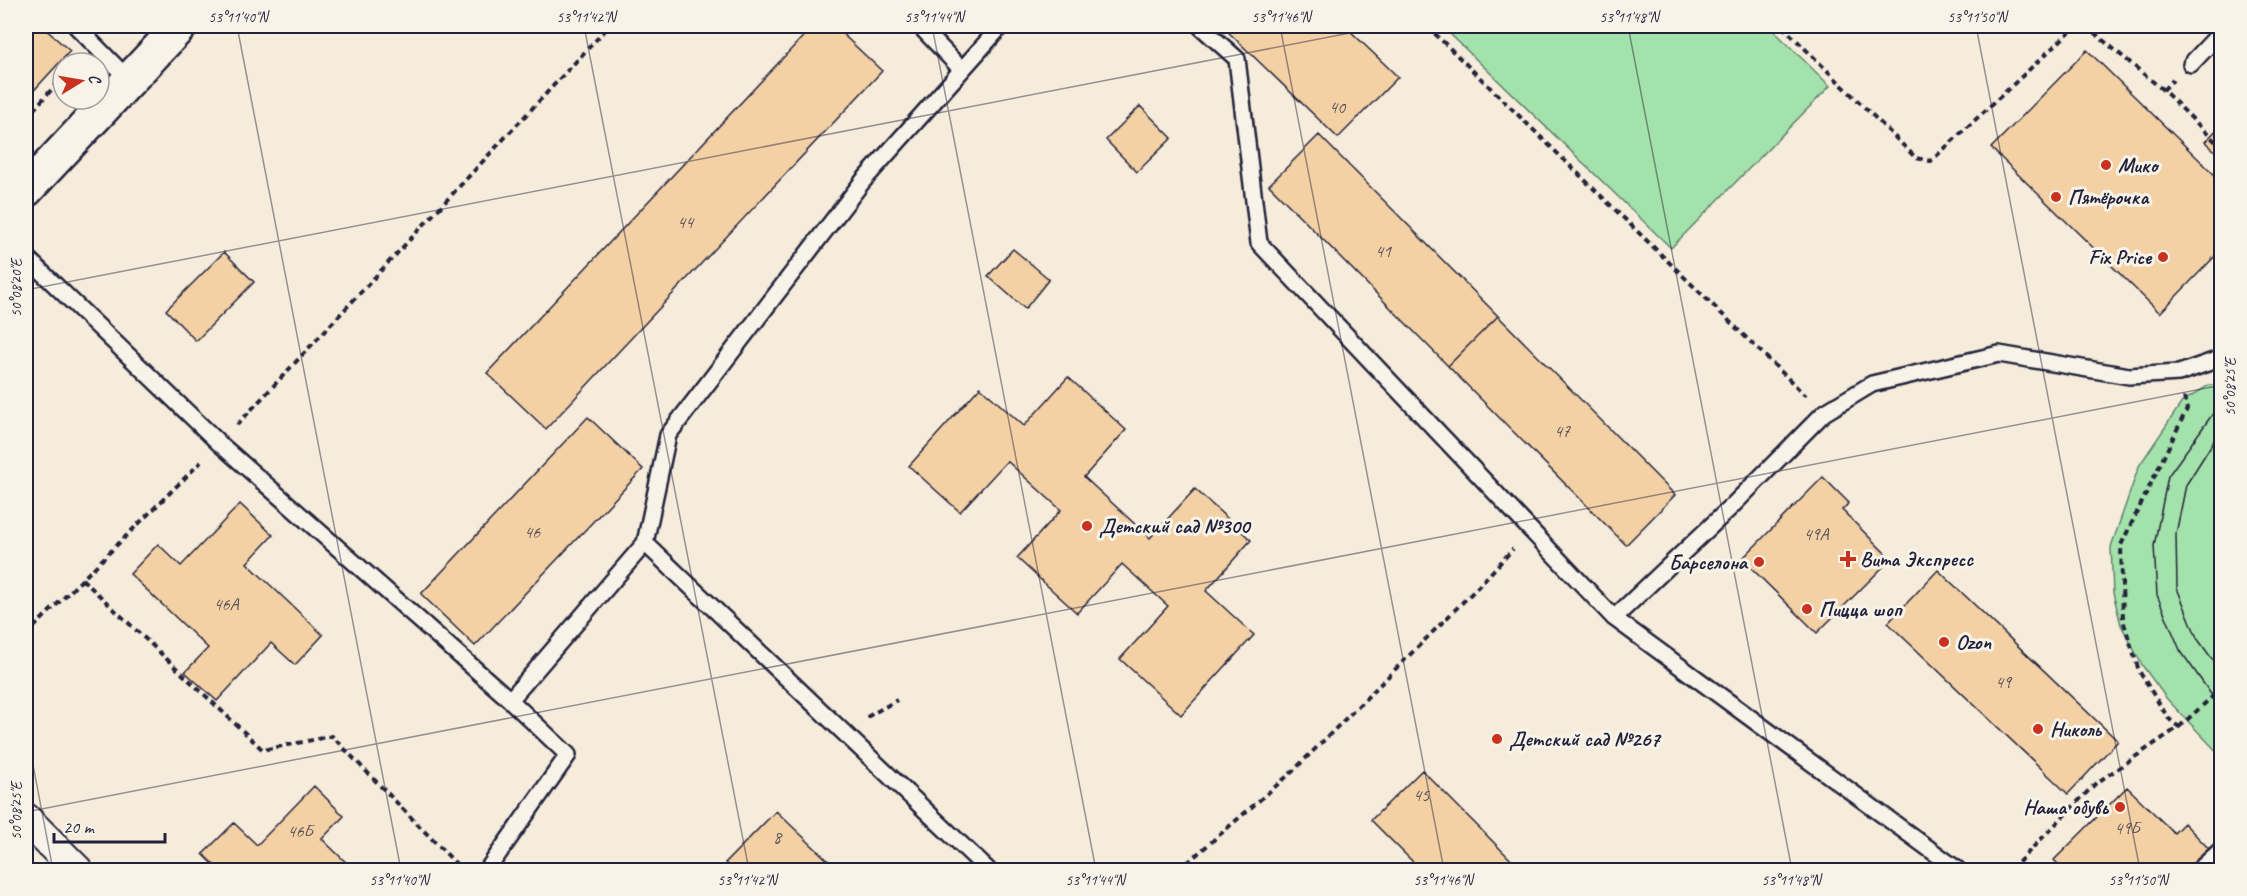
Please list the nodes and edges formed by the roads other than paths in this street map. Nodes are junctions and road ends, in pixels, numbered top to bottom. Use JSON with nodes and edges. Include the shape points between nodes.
{"nodes":[{"id":1,"x":76,"y":26,"type":"edge"},
{"id":2,"x":180,"y":26,"type":"edge"},
{"id":3,"x":920,"y":26,"type":"edge"},
{"id":4,"x":1001,"y":26,"type":"edge"},
{"id":5,"x":1200,"y":26,"type":"edge"},
{"id":6,"x":2222,"y":31,"type":"edge"},
{"id":7,"x":2191,"y":64,"type":"dead end"},
{"id":8,"x":962,"y":70,"type":"junction"},
{"id":9,"x":128,"y":79,"type":"junction"},
{"id":10,"x":26,"y":190,"type":"edge"},
{"id":11,"x":26,"y":257,"type":"edge"},
{"id":12,"x":2222,"y":358,"type":"edge"},
{"id":13,"x":645,"y":543,"type":"junction"},
{"id":14,"x":1614,"y":618,"type":"junction"},
{"id":15,"x":510,"y":699,"type":"junction"},
{"id":16,"x":26,"y":819,"type":"edge"},
{"id":17,"x":2222,"y":849,"type":"edge"},
{"id":18,"x":77,"y":870,"type":"edge"},
{"id":19,"x":487,"y":870,"type":"edge"},
{"id":20,"x":988,"y":870,"type":"edge"},
{"id":21,"x":1958,"y":870,"type":"edge"},
{"id":22,"x":2199,"y":870,"type":"edge"}],
"edges":[{"from":1,"to":9,"type":"lane"},
{"from":2,"to":9,"type":"street"},
{"from":3,"to":8,"type":"lane"},
{"from":4,"to":8,"type":"lane"},
{"from":5,"to":14,"type":"lane","via":[[1237,59],[1259,243]]},
{"from":6,"to":7,"type":"lane"},
{"from":8,"to":13,"type":"lane","via":[[862,181],[668,435]]},
{"from":9,"to":10,"type":"street"},
{"from":11,"to":15,"type":"lane","via":[[220,444]]},
{"from":12,"to":14,"type":"lane","via":[[2179,373],[2129,375],[1999,354],[1872,384],[1824,413]]},
{"from":13,"to":15,"type":"lane"},
{"from":13,"to":20,"type":"lane"},
{"from":14,"to":21,"type":"lane"},
{"from":15,"to":19,"type":"lane","via":[[568,755]]},
{"from":16,"to":18,"type":"street"},
{"from":17,"to":22,"type":"lane"}]}
